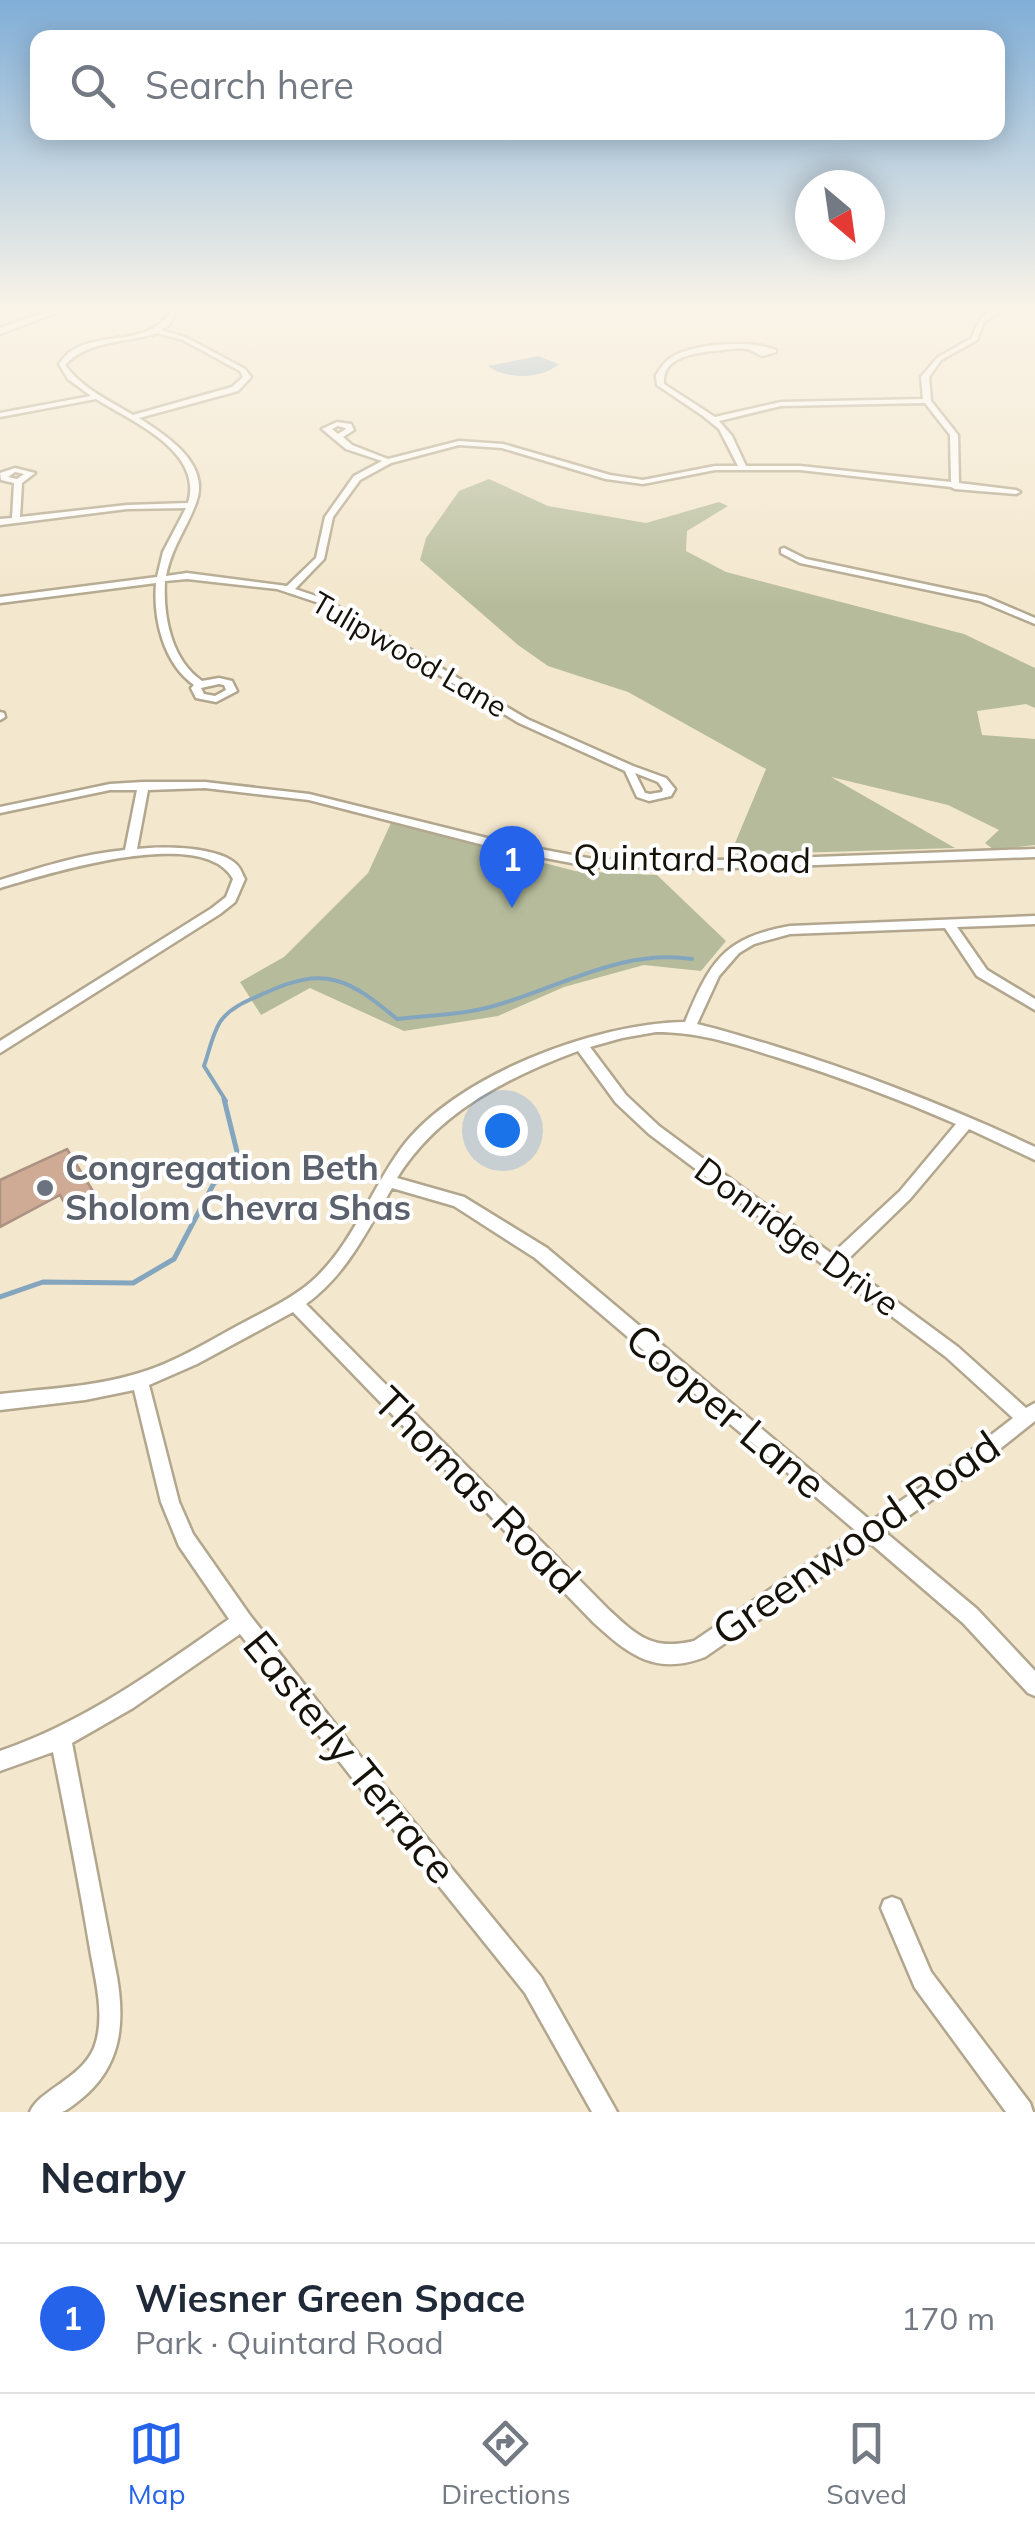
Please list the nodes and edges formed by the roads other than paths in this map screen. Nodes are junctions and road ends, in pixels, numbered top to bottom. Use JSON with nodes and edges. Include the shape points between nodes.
{"nodes":[{"id":1,"x":37,"y":409,"type":"edge"},
{"id":2,"x":120,"y":409,"type":"edge"},
{"id":3,"x":168,"y":409,"type":"edge"},
{"id":4,"x":695,"y":409,"type":"edge"},
{"id":5,"x":761,"y":409,"type":"edge"},
{"id":6,"x":934,"y":409,"type":"edge"},
{"id":7,"x":0,"y":416,"type":"edge"},
{"id":8,"x":135,"y":418,"type":"junction"},
{"id":9,"x":712,"y":420,"type":"junction"},
{"id":10,"x":338,"y":436,"type":"dead end"},
{"id":11,"x":388,"y":461,"type":"junction"},
{"id":12,"x":743,"y":467,"type":"junction"},
{"id":13,"x":18,"y":482,"type":"dead end"},
{"id":14,"x":955,"y":487,"type":"junction"},
{"id":15,"x":1016,"y":492,"type":"dead end"},
{"id":16,"x":192,"y":505,"type":"junction"},
{"id":17,"x":16,"y":520,"type":"junction"},
{"id":18,"x":0,"y":522,"type":"edge"},
{"id":19,"x":784,"y":552,"type":"dead end"},
{"id":20,"x":161,"y":578,"type":"junction"},
{"id":21,"x":290,"y":589,"type":"junction"},
{"id":22,"x":0,"y":600,"type":"edge"},
{"id":23,"x":1035,"y":621,"type":"edge"},
{"id":24,"x":200,"y":684,"type":"dead end"},
{"id":25,"x":630,"y":769,"type":"dead end"},
{"id":26,"x":143,"y":785,"type":"junction"},
{"id":27,"x":0,"y":810,"type":"edge"},
{"id":28,"x":1035,"y":852,"type":"edge"},
{"id":29,"x":130,"y":853,"type":"junction"},
{"id":30,"x":0,"y":884,"type":"edge"},
{"id":31,"x":1035,"y":920,"type":"edge"},
{"id":32,"x":948,"y":923,"type":"junction"},
{"id":33,"x":1035,"y":1005,"type":"edge"},
{"id":34,"x":689,"y":1028,"type":"junction"},
{"id":35,"x":582,"y":1045,"type":"junction"},
{"id":36,"x":0,"y":1048,"type":"edge"},
{"id":37,"x":967,"y":1120,"type":"junction"},
{"id":38,"x":1035,"y":1154,"type":"edge"},
{"id":39,"x":388,"y":1182,"type":"junction"},
{"id":40,"x":834,"y":1262,"type":"junction"},
{"id":41,"x":294,"y":1303,"type":"junction"},
{"id":42,"x":140,"y":1381,"type":"junction"},
{"id":43,"x":0,"y":1402,"type":"edge"},
{"id":44,"x":1030,"y":1414,"type":"edge"},
{"id":45,"x":869,"y":1532,"type":"junction"},
{"id":46,"x":242,"y":1621,"type":"junction"},
{"id":47,"x":673,"y":1658,"type":"joint"},
{"id":48,"x":1035,"y":1686,"type":"edge"},
{"id":49,"x":61,"y":1740,"type":"junction"},
{"id":50,"x":0,"y":1761,"type":"edge"},
{"id":51,"x":892,"y":1908,"type":"dead end"},
{"id":52,"x":42,"y":2112,"type":"edge"},
{"id":53,"x":606,"y":2112,"type":"edge"},
{"id":54,"x":1021,"y":2112,"type":"edge"}],
"edges":[{"from":1,"to":7,"type":"street"},
{"from":2,"to":8,"type":"street"},
{"from":3,"to":8,"type":"street"},
{"from":4,"to":9,"type":"street"},
{"from":5,"to":9,"type":"street"},
{"from":6,"to":14,"type":"street","via":[[954,435]]},
{"from":8,"to":16,"type":"street","via":[[189,465],[196,488]]},
{"from":9,"to":12,"type":"street","via":[[728,435]]},
{"from":10,"to":11,"type":"street"},
{"from":11,"to":12,"type":"street","via":[[471,442],[643,482]]},
{"from":11,"to":21,"type":"street","via":[[354,482],[329,518],[320,560]]},
{"from":12,"to":14,"type":"street"},
{"from":13,"to":17,"type":"street"},
{"from":14,"to":15,"type":"street"},
{"from":16,"to":17,"type":"street"},
{"from":16,"to":20,"type":"street"},
{"from":17,"to":18,"type":"street"},
{"from":19,"to":23,"type":"street","via":[[983,600]]},
{"from":20,"to":21,"type":"street","name":"Tulipwood Lane","via":[[220,577]]},
{"from":20,"to":22,"type":"street","name":"Tulipwood Lane"},
{"from":20,"to":24,"type":"street","via":[[163,627],[183,672]]},
{"from":21,"to":25,"type":"street","name":"Tulipwood Lane","via":[[334,608],[524,722]]},
{"from":26,"to":27,"type":"street","name":"Quintard Road","via":[[78,791]]},
{"from":26,"to":28,"type":"street","name":"Quintard Road","via":[[309,797],[593,863]]},
{"from":26,"to":29,"type":"street"},
{"from":29,"to":30,"type":"street"},
{"from":29,"to":36,"type":"street","via":[[222,860],[236,872],[237,890],[216,911]]},
{"from":31,"to":32,"type":"street"},
{"from":32,"to":33,"type":"street","via":[[982,973]]},
{"from":32,"to":34,"type":"street","via":[[790,930],[748,940],[720,962]]},
{"from":34,"to":35,"type":"street"},
{"from":34,"to":37,"type":"street","via":[[826,1066]]},
{"from":35,"to":39,"type":"street","via":[[512,1072],[450,1108],[424,1131]]},
{"from":35,"to":40,"type":"street","name":"Donridge Drive","via":[[621,1099],[654,1130]]},
{"from":37,"to":38,"type":"street"},
{"from":37,"to":40,"type":"street","via":[[905,1195]]},
{"from":39,"to":41,"type":"street","via":[[346,1254]]},
{"from":39,"to":45,"type":"street","name":"Cooper Lane","via":[[458,1201],[541,1253]]},
{"from":40,"to":44,"type":"street","name":"Donridge Drive"},
{"from":41,"to":42,"type":"street"},
{"from":41,"to":47,"type":"street","name":"Thomas Road","via":[[601,1616],[646,1653]]},
{"from":42,"to":43,"type":"street"},
{"from":42,"to":46,"type":"street","name":"Easterly Terrace","via":[[186,1540]]},
{"from":44,"to":45,"type":"street","name":"Greenwood Road"},
{"from":45,"to":47,"type":"street","name":"Greenwood Road","via":[[698,1650]]},
{"from":45,"to":48,"type":"street","name":"Cooper Lane","via":[[970,1616]]},
{"from":46,"to":49,"type":"street"},
{"from":46,"to":53,"type":"street","name":"Easterly Terrace","via":[[533,1984]]},
{"from":49,"to":50,"type":"street"},
{"from":49,"to":52,"type":"street","via":[[110,2007],[100,2060]]},
{"from":51,"to":54,"type":"street","via":[[923,1980]]}]}
